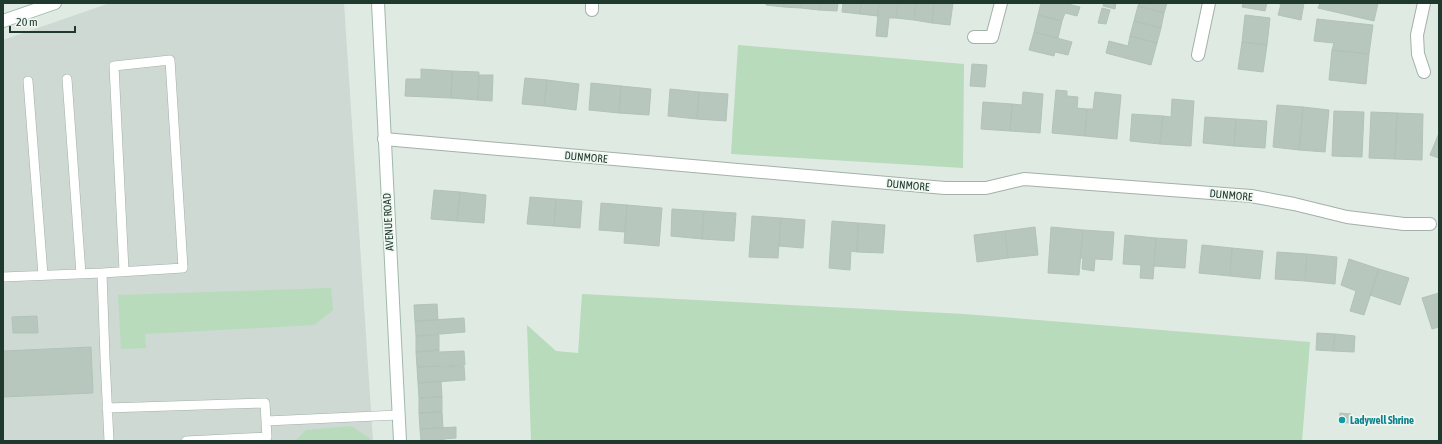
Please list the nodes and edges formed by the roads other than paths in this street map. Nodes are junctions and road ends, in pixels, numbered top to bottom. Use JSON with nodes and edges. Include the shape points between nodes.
{"nodes":[{"id":1,"x":55,"y":3,"type":"edge"},
{"id":2,"x":378,"y":3,"type":"edge"},
{"id":3,"x":1001,"y":3,"type":"edge"},
{"id":4,"x":1209,"y":3,"type":"edge"},
{"id":5,"x":1424,"y":3,"type":"edge"},
{"id":6,"x":3,"y":21,"type":"edge"},
{"id":7,"x":974,"y":37,"type":"dead end"},
{"id":8,"x":1198,"y":55,"type":"dead end"},
{"id":9,"x":1424,"y":72,"type":"dead end"},
{"id":10,"x":67,"y":79,"type":"dead end"},
{"id":11,"x":28,"y":81,"type":"dead end"},
{"id":12,"x":384,"y":140,"type":"junction"},
{"id":13,"x":1430,"y":224,"type":"dead end"},
{"id":14,"x":124,"y":271,"type":"junction"},
{"id":15,"x":102,"y":273,"type":"junction"},
{"id":16,"x":81,"y":274,"type":"junction"},
{"id":17,"x":43,"y":275,"type":"junction"},
{"id":18,"x":3,"y":277,"type":"edge"},
{"id":19,"x":107,"y":408,"type":"junction"},
{"id":20,"x":398,"y":415,"type":"junction"},
{"id":21,"x":266,"y":421,"type":"junction"},
{"id":22,"x":109,"y":441,"type":"edge"},
{"id":23,"x":186,"y":441,"type":"edge"},
{"id":24,"x":400,"y":441,"type":"edge"}],
"edges":[{"from":1,"to":6,"type":"street"},
{"from":2,"to":12,"type":"street","name":"AVENUE ROAD"},
{"from":3,"to":7,"type":"street","via":[[992,37]]},
{"from":4,"to":8,"type":"street"},
{"from":5,"to":9,"type":"street","via":[[1417,35],[1418,54]]},
{"from":10,"to":16,"type":"lane"},
{"from":11,"to":17,"type":"lane"},
{"from":12,"to":13,"type":"street","name":"DUNMORE","via":[[945,188],[986,188],[1024,179],[1252,196],[1346,217],[1404,224]]},
{"from":12,"to":20,"type":"street","name":"AVENUE ROAD"},
{"from":14,"to":14,"type":"lane","via":[[182,268],[170,60],[114,66]]},
{"from":14,"to":15,"type":"lane"},
{"from":15,"to":16,"type":"lane"},
{"from":15,"to":19,"type":"lane"},
{"from":16,"to":17,"type":"lane"},
{"from":17,"to":18,"type":"lane"},
{"from":19,"to":21,"type":"lane","via":[[265,402]]},
{"from":19,"to":22,"type":"lane"},
{"from":20,"to":21,"type":"lane"},
{"from":20,"to":24,"type":"street","name":"AVENUE ROAD"},
{"from":21,"to":23,"type":"lane","via":[[267,437]]}]}
